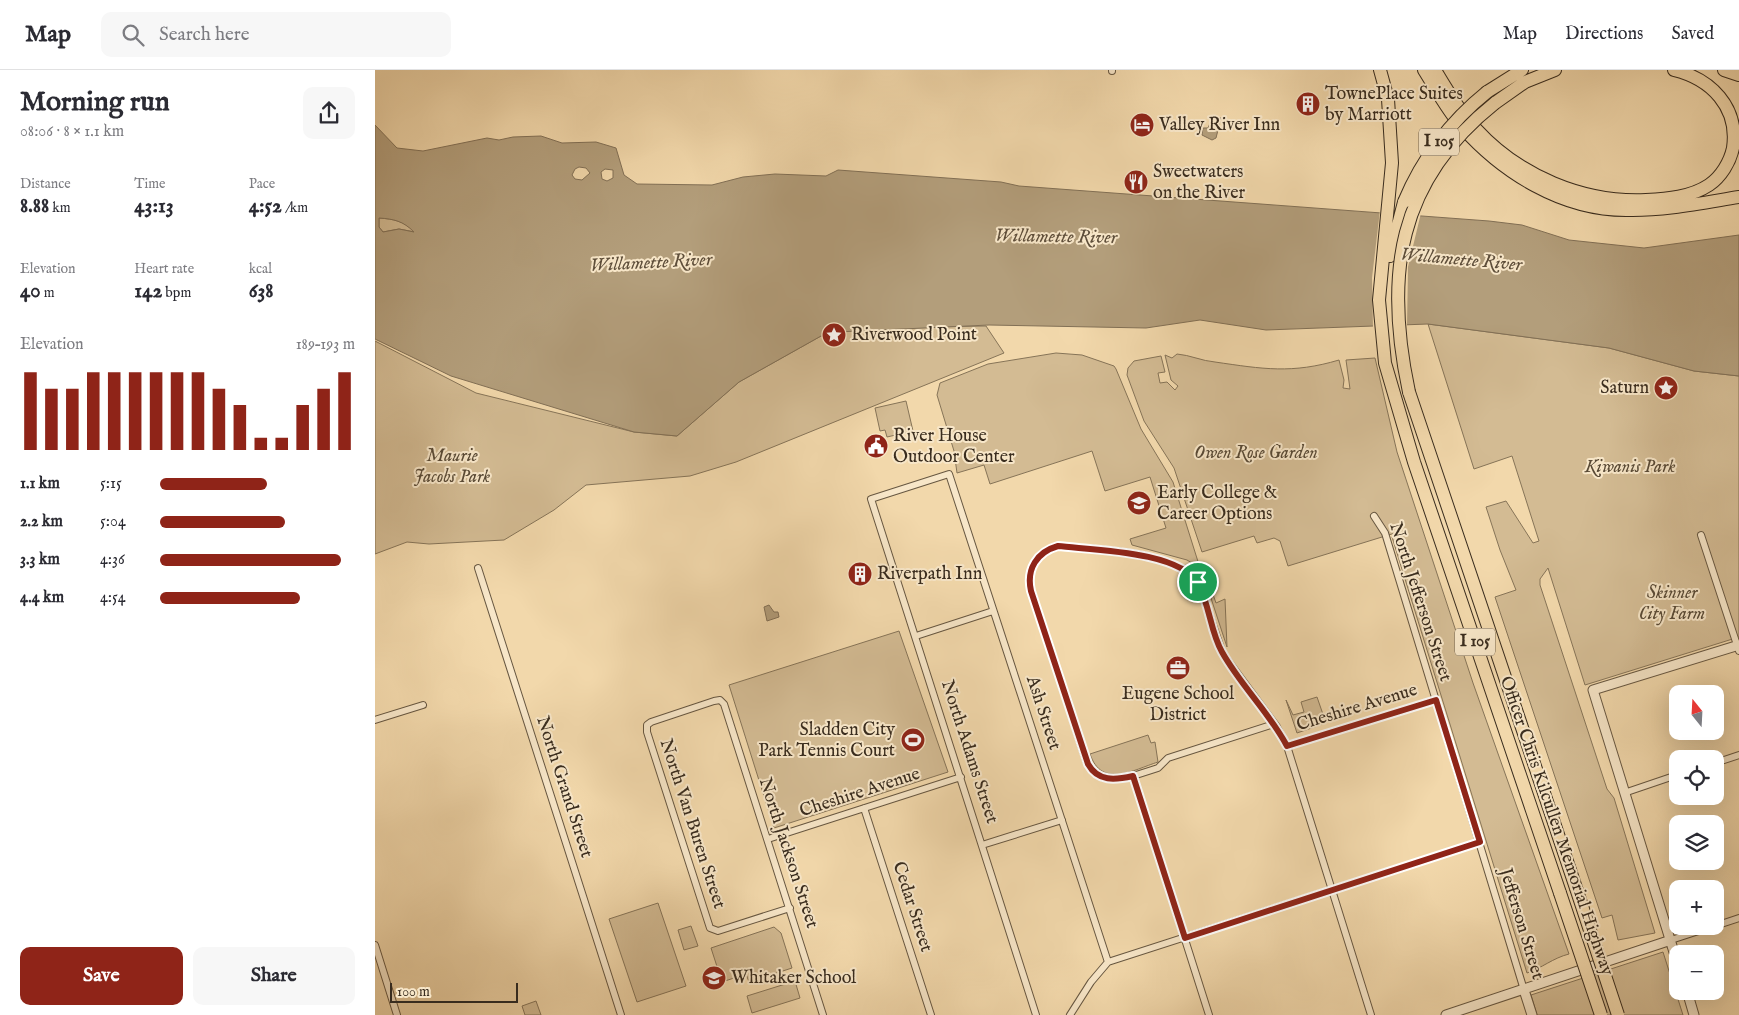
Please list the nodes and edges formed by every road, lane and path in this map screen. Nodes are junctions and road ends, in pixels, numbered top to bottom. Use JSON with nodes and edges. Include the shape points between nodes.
{"nodes":[{"id":1,"x":1380,"y":70,"type":"edge"},
{"id":2,"x":1424,"y":70,"type":"edge"},
{"id":3,"x":1435,"y":70,"type":"edge"},
{"id":4,"x":1523,"y":70,"type":"edge"},
{"id":5,"x":1555,"y":70,"type":"edge"},
{"id":6,"x":1674,"y":70,"type":"edge"},
{"id":7,"x":1724,"y":70,"type":"edge"},
{"id":8,"x":1739,"y":75,"type":"edge"},
{"id":9,"x":1491,"y":97,"type":"junction"},
{"id":10,"x":1739,"y":197,"type":"edge"},
{"id":11,"x":1393,"y":391,"type":"junction"},
{"id":12,"x":949,"y":474,"type":"joint"},
{"id":13,"x":1374,"y":516,"type":"dead end"},
{"id":14,"x":1701,"y":535,"type":"dead end"},
{"id":15,"x":478,"y":568,"type":"dead end"},
{"id":16,"x":993,"y":611,"type":"junction"},
{"id":17,"x":916,"y":636,"type":"junction"},
{"id":18,"x":1739,"y":647,"type":"edge"},
{"id":19,"x":1436,"y":700,"type":"junction"},
{"id":20,"x":423,"y":705,"type":"dead end"},
{"id":21,"x":375,"y":720,"type":"edge"},
{"id":22,"x":1274,"y":724,"type":"junction"},
{"id":23,"x":647,"y":725,"type":"joint"},
{"id":24,"x":1287,"y":746,"type":"junction"},
{"id":25,"x":1739,"y":755,"type":"edge"},
{"id":26,"x":1724,"y":760,"type":"edge"},
{"id":27,"x":1133,"y":776,"type":"junction"},
{"id":28,"x":961,"y":777,"type":"junction"},
{"id":29,"x":1669,"y":778,"type":"edge"},
{"id":30,"x":1625,"y":793,"type":"junction"},
{"id":31,"x":864,"y":808,"type":"junction"},
{"id":32,"x":1061,"y":820,"type":"junction"},
{"id":33,"x":768,"y":840,"type":"junction"},
{"id":34,"x":1480,"y":842,"type":"junction"},
{"id":35,"x":982,"y":845,"type":"junction"},
{"id":36,"x":1332,"y":891,"type":"junction"},
{"id":37,"x":790,"y":908,"type":"junction"},
{"id":38,"x":1739,"y":918,"type":"edge"},
{"id":39,"x":1724,"y":923,"type":"edge"},
{"id":40,"x":1686,"y":935,"type":"edge"},
{"id":41,"x":1185,"y":938,"type":"junction"},
{"id":42,"x":1671,"y":940,"type":"junction"},
{"id":43,"x":375,"y":945,"type":"edge"},
{"id":44,"x":1672,"y":945,"type":"edge"},
{"id":45,"x":1108,"y":962,"type":"junction"},
{"id":46,"x":1524,"y":990,"type":"junction"},
{"id":47,"x":1690,"y":1000,"type":"edge"},
{"id":48,"x":397,"y":1015,"type":"edge"},
{"id":49,"x":621,"y":1015,"type":"edge"},
{"id":50,"x":823,"y":1015,"type":"edge"},
{"id":51,"x":931,"y":1015,"type":"edge"},
{"id":52,"x":1036,"y":1015,"type":"edge"},
{"id":53,"x":1070,"y":1015,"type":"edge"},
{"id":54,"x":1209,"y":1015,"type":"edge"},
{"id":55,"x":1371,"y":1015,"type":"edge"},
{"id":56,"x":1446,"y":1015,"type":"edge"},
{"id":57,"x":1532,"y":1015,"type":"edge"},
{"id":58,"x":1601,"y":1015,"type":"edge"},
{"id":59,"x":1618,"y":1015,"type":"edge"},
{"id":60,"x":1694,"y":1015,"type":"edge"}],
"edges":[{"from":1,"to":11,"type":"highway","via":[[1388,99],[1392,163],[1379,300],[1385,363]]},
{"from":2,"to":10,"type":"highway","via":[[1457,120],[1487,152],[1516,175],[1556,196],[1591,206],[1624,210],[1664,209]]},
{"from":3,"to":6,"type":"highway","via":[[1476,129],[1521,167],[1566,188],[1599,198],[1633,201],[1663,199],[1708,186],[1731,156],[1735,130],[1725,101],[1701,80]]},
{"from":4,"to":9,"type":"highway","number":"I 105"},
{"from":5,"to":9,"type":"highway","number":"I 105"},
{"from":7,"to":8,"type":"highway"},
{"from":9,"to":11,"type":"highway","number":"I 105","bridge":true,"via":[[1466,110],[1443,136],[1418,172],[1404,202],[1390,254],[1386,303]]},
{"from":9,"to":59,"type":"highway","name":"Officer Chris Kilcullen Memorial Highway","number":"I 105","bridge":true,"via":[[1438,161],[1423,187],[1407,227],[1398,270],[1400,345],[1409,392]]},
{"from":11,"to":58,"type":"highway","name":"Officer Chris Kilcullen Memorial Highway","number":"I 105","bridge":true,"via":[[1414,462]]},
{"from":12,"to":16,"type":"street","name":"Ash Street"},
{"from":12,"to":17,"type":"street","name":"North Adams Street","via":[[871,499]]},
{"from":13,"to":19,"type":"street","name":"North Jefferson Street","via":[[1385,533]]},
{"from":14,"to":18,"type":"street"},
{"from":15,"to":49,"type":"street","name":"North Grand Street"},
{"from":16,"to":17,"type":"street"},
{"from":16,"to":32,"type":"street","name":"Ash Street"},
{"from":17,"to":28,"type":"street","name":"North Adams Street"},
{"from":18,"to":30,"type":"street","via":[[1593,690]]},
{"from":19,"to":24,"type":"street","name":"Cheshire Avenue"},
{"from":19,"to":34,"type":"street","name":"North Jefferson Street"},
{"from":20,"to":21,"type":"street"},
{"from":22,"to":24,"type":"street"},
{"from":22,"to":27,"type":"street","name":"Cheshire Avenue","via":[[1168,758],[1158,768]]},
{"from":22,"to":27,"type":"street","name":"Cheshire Avenue","via":[[1223,654],[1202,591],[1191,574],[1134,554],[1058,546],[1049,549],[1035,561],[1030,574],[1030,588],[1086,760],[1102,778]]},
{"from":23,"to":33,"type":"street","name":"North Jackson Street","via":[[722,701]]},
{"from":23,"to":37,"type":"street","name":"North Van Buren Street","via":[[709,926],[719,931]]},
{"from":24,"to":36,"type":"street"},
{"from":25,"to":26,"type":"street"},
{"from":27,"to":41,"type":"street"},
{"from":28,"to":31,"type":"street","name":"Cheshire Avenue"},
{"from":28,"to":35,"type":"street","name":"North Adams Street"},
{"from":29,"to":30,"type":"street"},
{"from":30,"to":42,"type":"street"},
{"from":31,"to":33,"type":"street","name":"Cheshire Avenue"},
{"from":31,"to":51,"type":"street","name":"Cedar Street"},
{"from":32,"to":35,"type":"street"},
{"from":32,"to":45,"type":"street","name":"Ash Street"},
{"from":33,"to":37,"type":"street","name":"North Jackson Street"},
{"from":34,"to":36,"type":"street"},
{"from":34,"to":46,"type":"street","name":"Jefferson Street"},
{"from":35,"to":52,"type":"street","name":"North Adams Street"},
{"from":36,"to":41,"type":"street"},
{"from":36,"to":55,"type":"street"},
{"from":37,"to":50,"type":"street","name":"North Jackson Street"},
{"from":38,"to":39,"type":"street"},
{"from":40,"to":42,"type":"street"},
{"from":41,"to":45,"type":"street"},
{"from":41,"to":54,"type":"street"},
{"from":42,"to":44,"type":"street"},
{"from":42,"to":46,"type":"street"},
{"from":43,"to":48,"type":"street"},
{"from":45,"to":53,"type":"street"},
{"from":46,"to":56,"type":"street"},
{"from":46,"to":57,"type":"street","name":"Jefferson Street"},
{"from":47,"to":60,"type":"street"}]}
